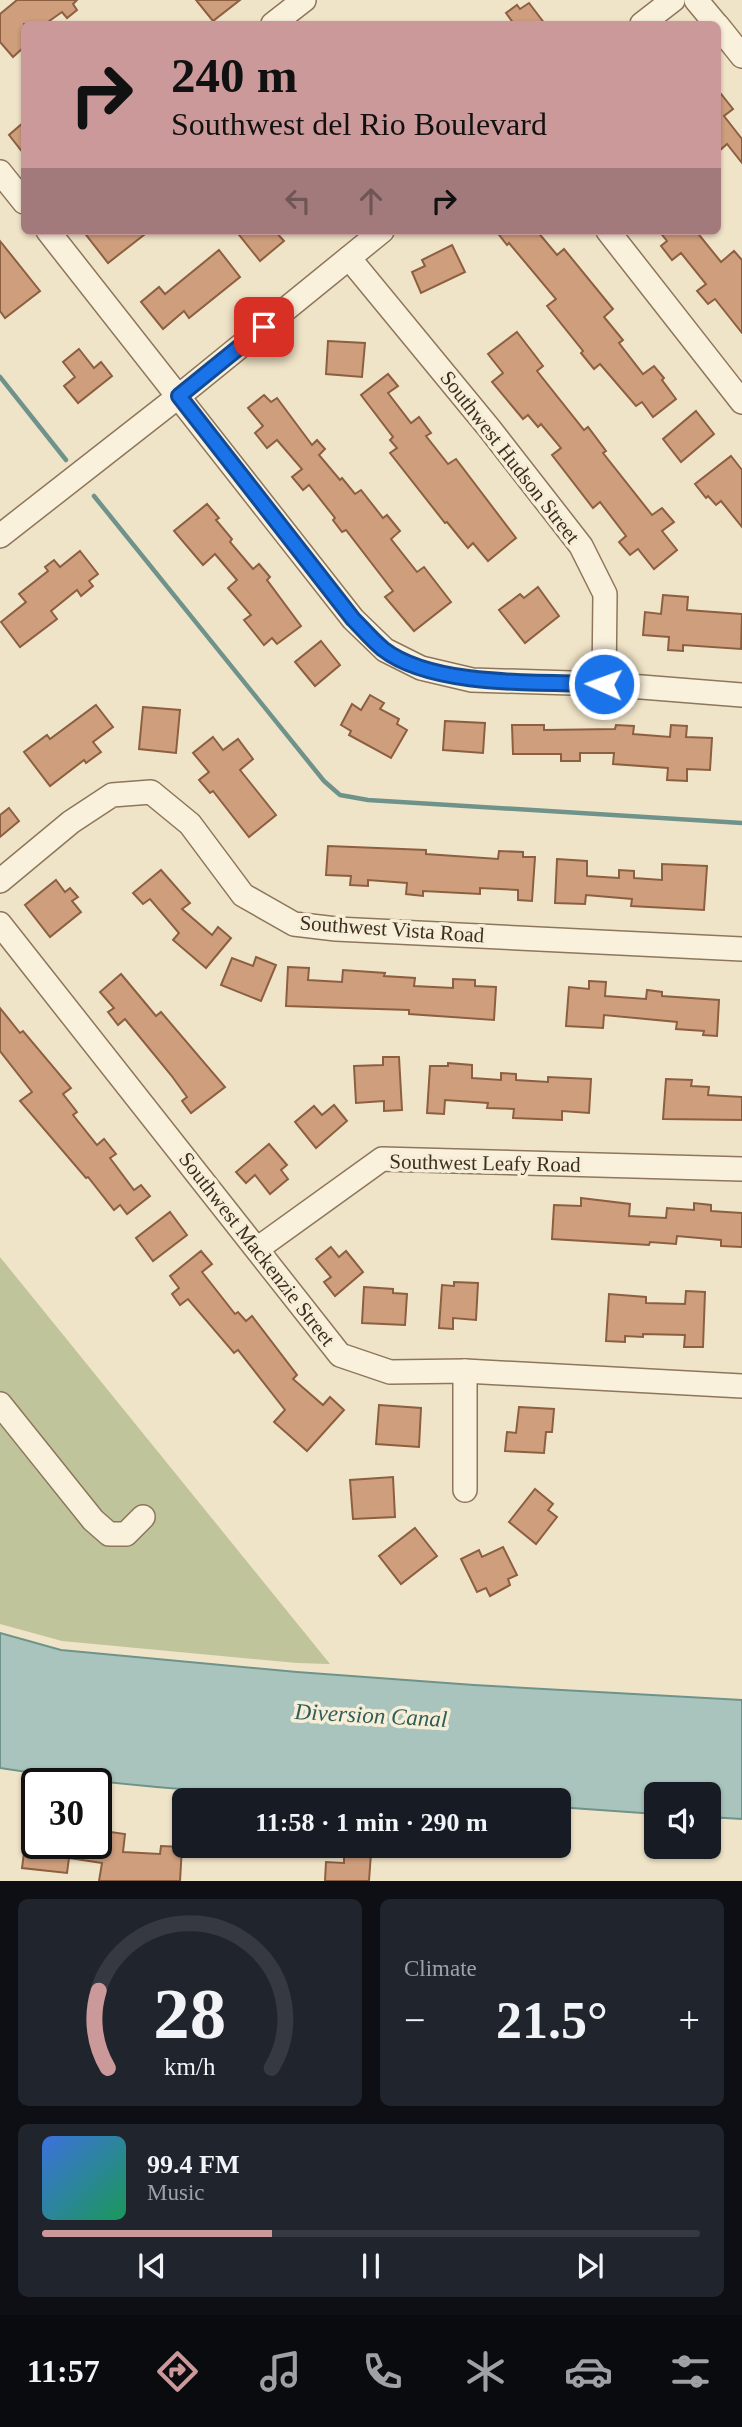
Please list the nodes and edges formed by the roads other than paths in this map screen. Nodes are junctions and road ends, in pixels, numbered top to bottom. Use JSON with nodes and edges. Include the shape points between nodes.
{"nodes":[{"id":1,"x":304,"y":0,"type":"edge"},
{"id":2,"x":673,"y":0,"type":"edge"},
{"id":3,"x":696,"y":0,"type":"edge"},
{"id":4,"x":277,"y":21,"type":"edge"},
{"id":5,"x":646,"y":21,"type":"edge"},
{"id":6,"x":714,"y":21,"type":"edge"},
{"id":7,"x":721,"y":30,"type":"edge"},
{"id":8,"x":742,"y":57,"type":"edge"},
{"id":9,"x":0,"y":172,"type":"edge"},
{"id":10,"x":21,"y":198,"type":"edge"},
{"id":11,"x":51,"y":235,"type":"edge"},
{"id":12,"x":377,"y":235,"type":"edge"},
{"id":13,"x":611,"y":235,"type":"edge"},
{"id":14,"x":349,"y":258,"type":"junction"},
{"id":15,"x":179,"y":396,"type":"junction"},
{"id":16,"x":742,"y":402,"type":"edge"},
{"id":17,"x":0,"y":536,"type":"edge"},
{"id":18,"x":604,"y":684,"type":"junction"},
{"id":19,"x":742,"y":695,"type":"edge"},
{"id":20,"x":0,"y":881,"type":"edge"},
{"id":21,"x":0,"y":924,"type":"edge"},
{"id":22,"x":742,"y":949,"type":"edge"},
{"id":23,"x":742,"y":1169,"type":"edge"},
{"id":24,"x":257,"y":1249,"type":"junction"},
{"id":25,"x":465,"y":1371,"type":"junction"},
{"id":26,"x":742,"y":1386,"type":"edge"},
{"id":27,"x":0,"y":1404,"type":"edge"},
{"id":28,"x":465,"y":1490,"type":"dead end"},
{"id":29,"x":143,"y":1517,"type":"dead end"}],
"edges":[{"from":1,"to":4,"type":"street"},
{"from":2,"to":5,"type":"street"},
{"from":3,"to":6,"type":"street"},
{"from":7,"to":8,"type":"street"},
{"from":9,"to":10,"type":"street"},
{"from":11,"to":15,"type":"street"},
{"from":12,"to":14,"type":"street"},
{"from":13,"to":16,"type":"street"},
{"from":14,"to":15,"type":"street"},
{"from":14,"to":18,"type":"street","name":"Southwest Hudson Street","via":[[581,546],[605,594]]},
{"from":15,"to":17,"type":"street"},
{"from":15,"to":18,"type":"street","via":[[353,619],[385,650],[421,668],[472,680]]},
{"from":18,"to":19,"type":"street"},
{"from":20,"to":22,"type":"street","name":"Southwest Vista Road","via":[[71,822],[112,795],[151,792],[190,824],[243,895],[294,924]]},
{"from":21,"to":24,"type":"street","name":"Southwest Mackenzie Street"},
{"from":23,"to":24,"type":"street","name":"Southwest Leafy Road","via":[[382,1159]]},
{"from":24,"to":25,"type":"street","name":"Southwest Mackenzie Street","via":[[340,1355],[390,1372]]},
{"from":25,"to":26,"type":"street","name":"Southwest Mackenzie Street"},
{"from":25,"to":28,"type":"street"},
{"from":27,"to":29,"type":"street","via":[[109,1534],[126,1534]]}]}
